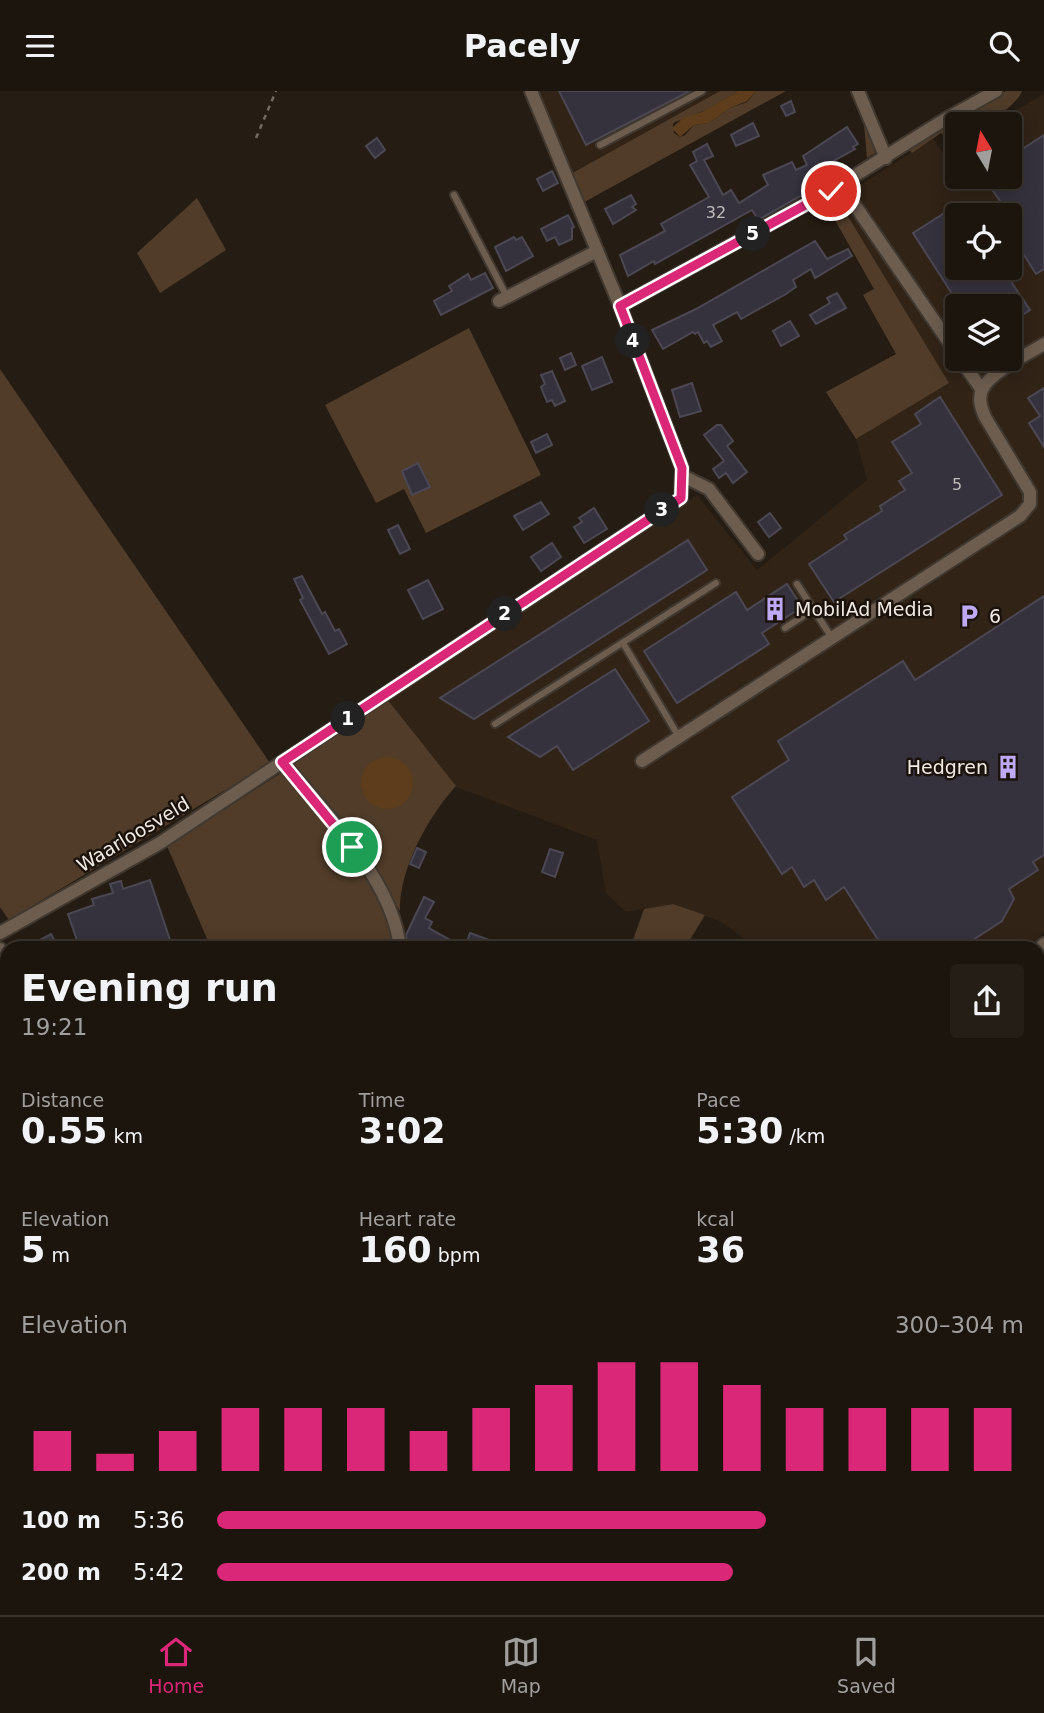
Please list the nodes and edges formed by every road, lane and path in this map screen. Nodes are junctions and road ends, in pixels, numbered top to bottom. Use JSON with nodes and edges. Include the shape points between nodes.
{"nodes":[{"id":1,"x":276,"y":91,"type":"edge"},
{"id":2,"x":531,"y":91,"type":"edge"},
{"id":3,"x":702,"y":91,"type":"edge"},
{"id":4,"x":858,"y":91,"type":"edge"},
{"id":5,"x":996,"y":91,"type":"edge"},
{"id":6,"x":256,"y":138,"type":"dead end"},
{"id":7,"x":600,"y":145,"type":"dead end"},
{"id":8,"x":886,"y":157,"type":"junction"},
{"id":9,"x":841,"y":185,"type":"junction"},
{"id":10,"x":454,"y":195,"type":"dead end"},
{"id":11,"x":597,"y":251,"type":"junction"},
{"id":12,"x":503,"y":299,"type":"joint"},
{"id":13,"x":620,"y":306,"type":"junction"},
{"id":14,"x":945,"y":337,"type":"edge"},
{"id":15,"x":1044,"y":344,"type":"edge"},
{"id":16,"x":969,"y":371,"type":"edge"},
{"id":17,"x":982,"y":390,"type":"junction"},
{"id":18,"x":683,"y":477,"type":"junction"},
{"id":19,"x":758,"y":554,"type":"dead end"},
{"id":20,"x":716,"y":583,"type":"dead end"},
{"id":21,"x":797,"y":584,"type":"dead end"},
{"id":22,"x":814,"y":609,"type":"junction"},
{"id":23,"x":785,"y":628,"type":"dead end"},
{"id":24,"x":832,"y":638,"type":"junction"},
{"id":25,"x":622,"y":643,"type":"junction"},
{"id":26,"x":495,"y":724,"type":"dead end"},
{"id":27,"x":679,"y":737,"type":"junction"},
{"id":28,"x":642,"y":761,"type":"dead end"},
{"id":29,"x":282,"y":762,"type":"junction"},
{"id":30,"x":0,"y":933,"type":"edge"},
{"id":31,"x":398,"y":941,"type":"edge"}],
"edges":[{"from":1,"to":6,"type":"path"},
{"from":2,"to":11,"type":"street"},
{"from":3,"to":7,"type":"lane"},
{"from":4,"to":8,"type":"street"},
{"from":5,"to":8,"type":"street"},
{"from":8,"to":9,"type":"street"},
{"from":9,"to":13,"type":"street"},
{"from":9,"to":14,"type":"street"},
{"from":10,"to":12,"type":"lane"},
{"from":11,"to":12,"type":"street"},
{"from":11,"to":13,"type":"street"},
{"from":13,"to":18,"type":"street"},
{"from":15,"to":17,"type":"street","via":[[993,376]]},
{"from":16,"to":17,"type":"street"},
{"from":17,"to":24,"type":"street","via":[[980,405],[985,417],[1030,492],[1030,504],[1020,516]]},
{"from":18,"to":19,"type":"street","via":[[709,489]]},
{"from":18,"to":29,"type":"street","name":"Waarloosveld","via":[[681,498]]},
{"from":20,"to":25,"type":"lane"},
{"from":21,"to":22,"type":"lane"},
{"from":22,"to":23,"type":"lane"},
{"from":22,"to":24,"type":"lane"},
{"from":24,"to":27,"type":"street"},
{"from":25,"to":26,"type":"lane"},
{"from":25,"to":27,"type":"lane"},
{"from":27,"to":28,"type":"street"},
{"from":29,"to":30,"type":"street","name":"Waarloosveld","via":[[160,843]]},
{"from":29,"to":31,"type":"street","via":[[381,889]]}]}
